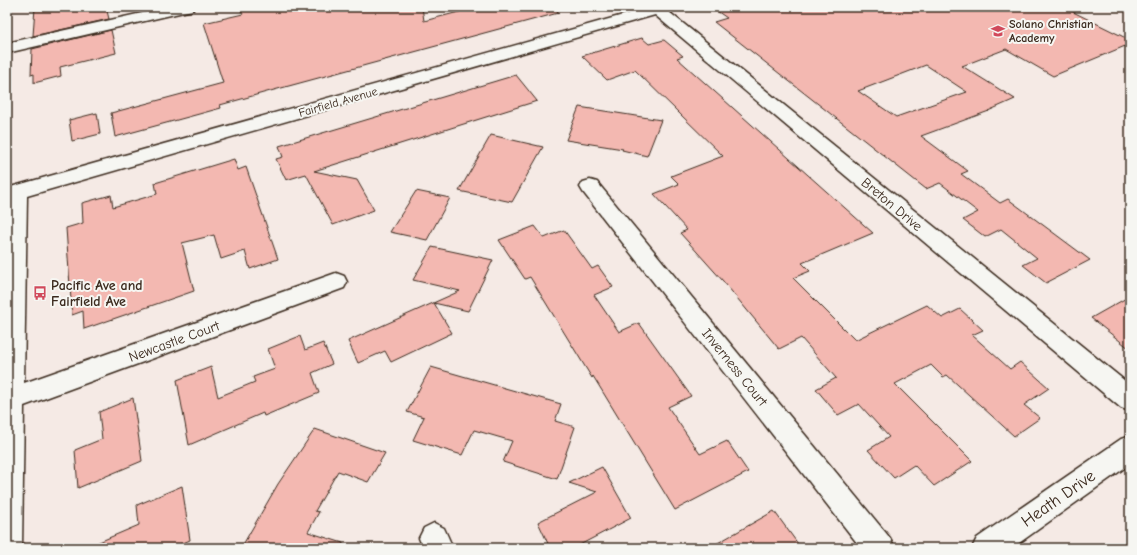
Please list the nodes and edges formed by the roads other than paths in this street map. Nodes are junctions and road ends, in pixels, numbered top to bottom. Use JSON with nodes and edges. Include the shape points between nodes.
{"nodes":[{"id":1,"x":188,"y":7,"type":"edge"},
{"id":2,"x":660,"y":8,"type":"edge"},
{"id":3,"x":7,"y":48,"type":"edge"},
{"id":4,"x":590,"y":187,"type":"dead end"},
{"id":5,"x":12,"y":194,"type":"edge"},
{"id":6,"x":336,"y":282,"type":"dead end"},
{"id":7,"x":12,"y":399,"type":"junction"},
{"id":8,"x":1130,"y":400,"type":"edge"},
{"id":9,"x":1130,"y":448,"type":"edge"},
{"id":10,"x":7,"y":548,"type":"edge"},
{"id":11,"x":880,"y":548,"type":"edge"},
{"id":12,"x":987,"y":548,"type":"edge"}],
"edges":[{"from":1,"to":3,"type":"street"},
{"from":2,"to":5,"type":"street","name":"Fairfield Avenue"},
{"from":2,"to":8,"type":"street","name":"Breton Drive"},
{"from":4,"to":11,"type":"street","name":"Inverness Court"},
{"from":5,"to":7,"type":"street"},
{"from":6,"to":7,"type":"street","name":"Newcastle Court"},
{"from":7,"to":10,"type":"street"},
{"from":9,"to":12,"type":"street","name":"Heath Drive"}]}
